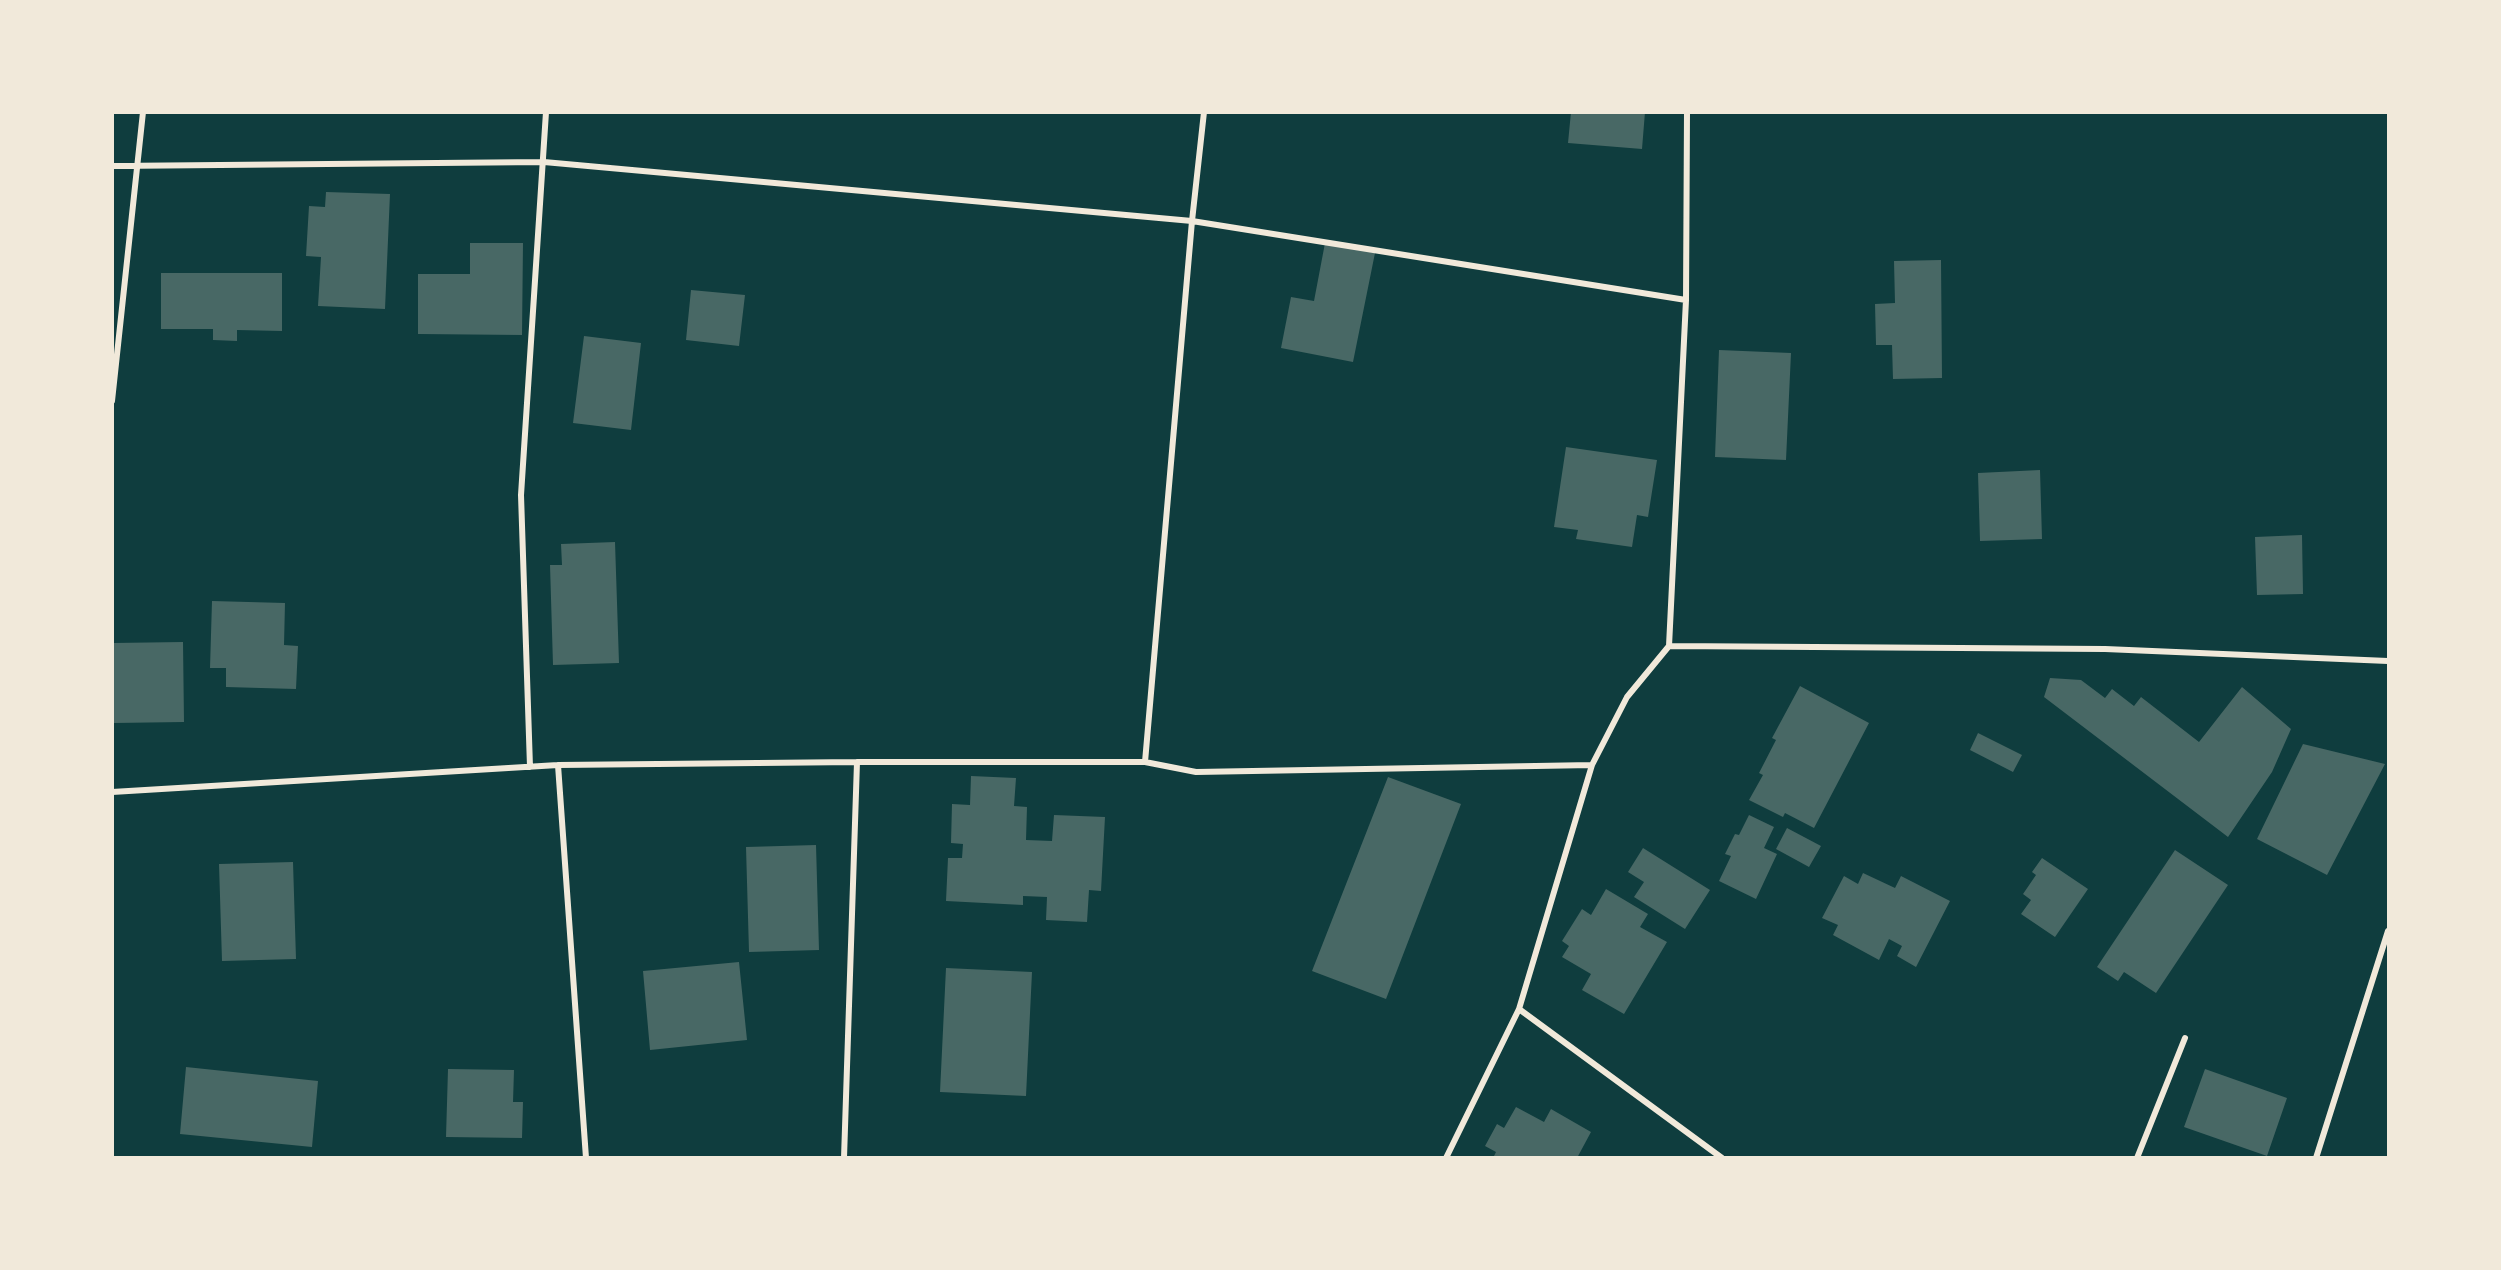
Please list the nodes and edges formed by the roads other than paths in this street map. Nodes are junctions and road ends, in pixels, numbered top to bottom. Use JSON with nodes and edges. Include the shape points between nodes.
{"nodes":[{"id":1,"x":143,"y":112,"type":"edge"},
{"id":2,"x":546,"y":112,"type":"edge"},
{"id":3,"x":1204,"y":112,"type":"edge"},
{"id":4,"x":1687,"y":112,"type":"edge"},
{"id":5,"x":544,"y":162,"type":"junction"},
{"id":6,"x":112,"y":166,"type":"edge"},
{"id":7,"x":138,"y":167,"type":"junction"},
{"id":8,"x":1192,"y":221,"type":"junction"},
{"id":9,"x":1686,"y":300,"type":"junction"},
{"id":10,"x":112,"y":401,"type":"edge"},
{"id":11,"x":1669,"y":646,"type":"junction"},
{"id":12,"x":2388,"y":661,"type":"edge"},
{"id":13,"x":857,"y":762,"type":"junction"},
{"id":14,"x":1145,"y":762,"type":"junction"},
{"id":15,"x":558,"y":765,"type":"junction"},
{"id":16,"x":1592,"y":765,"type":"junction"},
{"id":17,"x":530,"y":767,"type":"junction"},
{"id":18,"x":112,"y":792,"type":"edge"},
{"id":19,"x":2388,"y":931,"type":"edge"},
{"id":20,"x":1519,"y":1009,"type":"junction"},
{"id":21,"x":2185,"y":1038,"type":"dead end"},
{"id":22,"x":586,"y":1158,"type":"edge"},
{"id":23,"x":844,"y":1158,"type":"edge"},
{"id":24,"x":1446,"y":1158,"type":"edge"},
{"id":25,"x":1722,"y":1158,"type":"edge"},
{"id":26,"x":2137,"y":1158,"type":"edge"},
{"id":27,"x":2316,"y":1158,"type":"edge"}],
"edges":[{"from":1,"to":7,"type":"street"},
{"from":2,"to":5,"type":"street"},
{"from":3,"to":8,"type":"street"},
{"from":4,"to":9,"type":"street"},
{"from":5,"to":7,"type":"street"},
{"from":5,"to":8,"type":"street"},
{"from":5,"to":17,"type":"street","via":[[520,495]]},
{"from":6,"to":7,"type":"street"},
{"from":7,"to":10,"type":"street"},
{"from":8,"to":9,"type":"street"},
{"from":8,"to":14,"type":"street"},
{"from":9,"to":11,"type":"street"},
{"from":11,"to":12,"type":"street","via":[[2105,649]]},
{"from":11,"to":16,"type":"street","via":[[1627,697]]},
{"from":13,"to":14,"type":"street"},
{"from":13,"to":15,"type":"street"},
{"from":13,"to":23,"type":"street"},
{"from":14,"to":16,"type":"street","via":[[1196,772]]},
{"from":15,"to":17,"type":"street"},
{"from":15,"to":22,"type":"street"},
{"from":16,"to":20,"type":"street"},
{"from":17,"to":18,"type":"street"},
{"from":19,"to":27,"type":"street"},
{"from":20,"to":24,"type":"street"},
{"from":20,"to":25,"type":"street"},
{"from":21,"to":26,"type":"street"}]}
